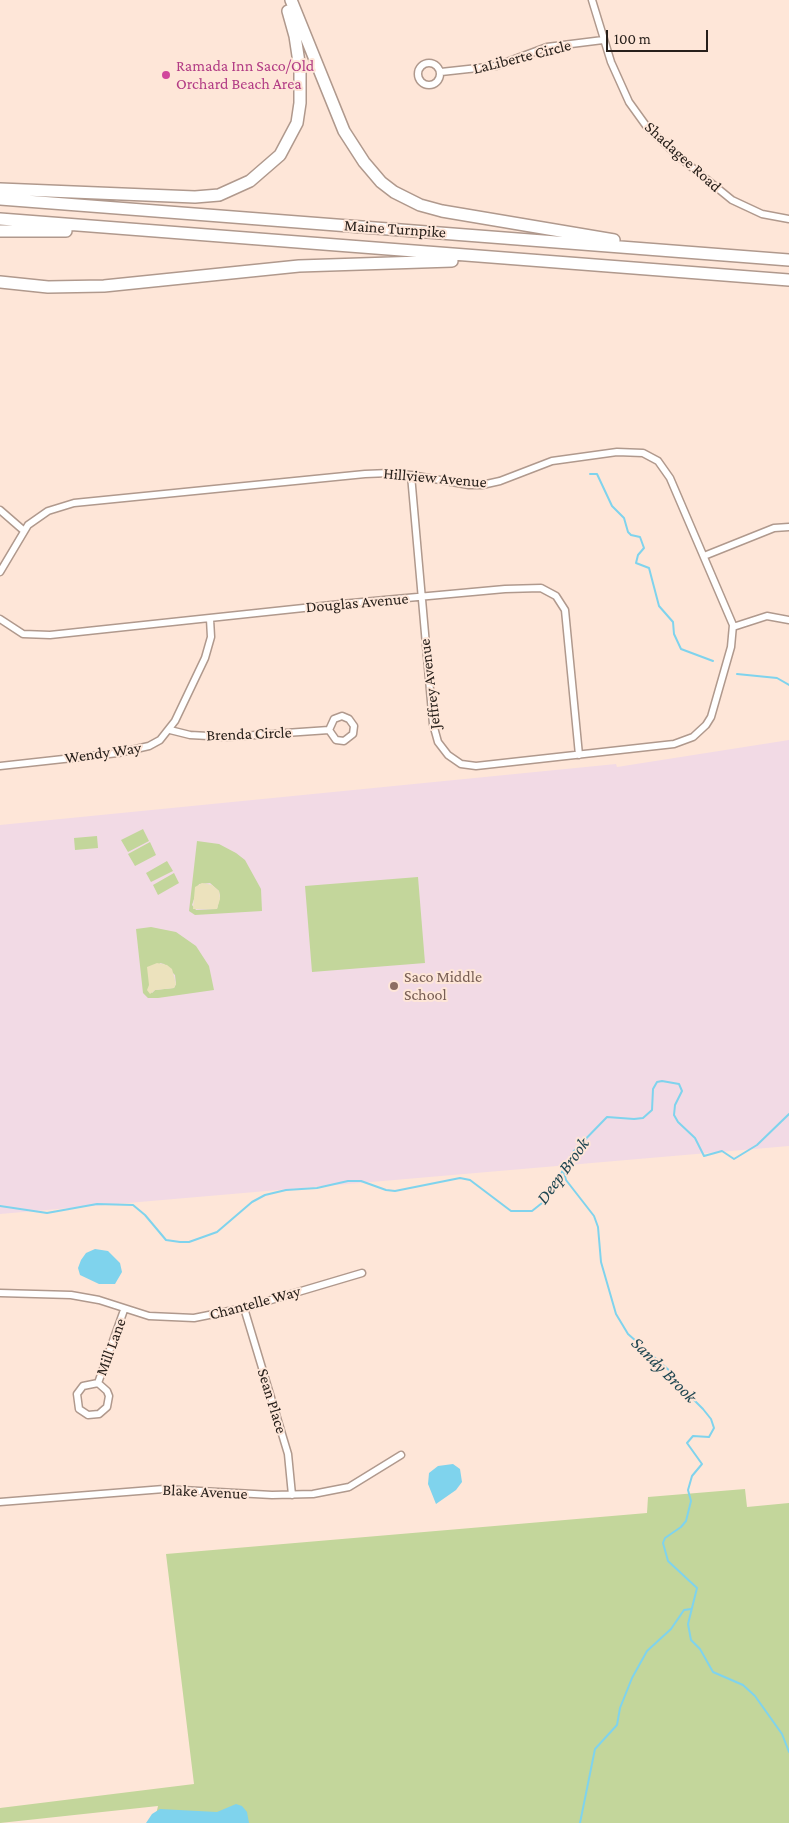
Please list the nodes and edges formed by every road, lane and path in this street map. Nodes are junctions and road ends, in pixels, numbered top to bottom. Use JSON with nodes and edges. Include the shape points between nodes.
{"nodes":[{"id":1,"x":283,"y":0,"type":"edge"},
{"id":2,"x":291,"y":0,"type":"edge"},
{"id":3,"x":592,"y":0,"type":"edge"},
{"id":4,"x":603,"y":40,"type":"junction"},
{"id":5,"x":441,"y":72,"type":"dead end"},
{"id":6,"x":0,"y":189,"type":"edge"},
{"id":7,"x":0,"y":199,"type":"edge"},
{"id":8,"x":0,"y":219,"type":"edge"},
{"id":9,"x":789,"y":219,"type":"edge"},
{"id":10,"x":144,"y":230,"type":"junction"},
{"id":11,"x":0,"y":231,"type":"edge"},
{"id":12,"x":670,"y":250,"type":"junction"},
{"id":13,"x":531,"y":260,"type":"junction"},
{"id":14,"x":789,"y":260,"type":"edge"},
{"id":15,"x":789,"y":280,"type":"edge"},
{"id":16,"x":0,"y":282,"type":"edge"},
{"id":17,"x":411,"y":475,"type":"junction"},
{"id":18,"x":0,"y":510,"type":"edge"},
{"id":19,"x":789,"y":527,"type":"edge"},
{"id":20,"x":23,"y":530,"type":"junction"},
{"id":21,"x":704,"y":556,"type":"junction"},
{"id":22,"x":0,"y":572,"type":"edge"},
{"id":23,"x":420,"y":597,"type":"junction"},
{"id":24,"x":0,"y":619,"type":"edge"},
{"id":25,"x":210,"y":619,"type":"junction"},
{"id":26,"x":789,"y":620,"type":"edge"},
{"id":27,"x":733,"y":627,"type":"junction"},
{"id":28,"x":170,"y":730,"type":"junction"},
{"id":29,"x":329,"y":730,"type":"dead end"},
{"id":30,"x":579,"y":754,"type":"junction"},
{"id":31,"x":0,"y":766,"type":"edge"},
{"id":32,"x":362,"y":1273,"type":"dead end"},
{"id":33,"x":0,"y":1293,"type":"edge"},
{"id":34,"x":244,"y":1308,"type":"junction"},
{"id":35,"x":124,"y":1310,"type":"junction"},
{"id":36,"x":98,"y":1384,"type":"junction"},
{"id":37,"x":401,"y":1455,"type":"dead end"},
{"id":38,"x":292,"y":1495,"type":"junction"},
{"id":39,"x":0,"y":1502,"type":"edge"}],
"edges":[{"from":1,"to":6,"type":"highway","via":[[292,22],[298,53],[301,82],[299,113],[293,133],[280,155],[250,181],[219,195],[194,197]]},
{"from":2,"to":12,"type":"highway","via":[[344,131],[371,172],[394,192],[420,205],[448,212]]},
{"from":3,"to":4,"type":"street","name":"Shadagee Road"},
{"from":4,"to":5,"type":"street","name":"LaLiberte Circle","via":[[547,47],[491,67]]},
{"from":4,"to":9,"type":"street","name":"Shadagee Road","via":[[629,102],[662,142],[739,204],[762,214]]},
{"from":7,"to":12,"type":"highway","name":"Maine Turnpike"},
{"from":8,"to":10,"type":"highway","name":"Maine Turnpike"},
{"from":10,"to":11,"type":"highway"},
{"from":10,"to":13,"type":"highway","name":"Maine Turnpike"},
{"from":12,"to":14,"type":"highway","name":"Maine Turnpike"},
{"from":13,"to":15,"type":"highway","name":"Maine Turnpike"},
{"from":13,"to":16,"type":"highway","via":[[340,263],[104,286],[48,287]]},
{"from":17,"to":20,"type":"street","name":"Hillview Avenue","via":[[365,474],[66,504],[48,511]]},
{"from":17,"to":21,"type":"street","name":"Hillview Avenue","via":[[482,485],[500,482],[552,461],[617,452],[643,453],[654,458],[666,471]]},
{"from":17,"to":23,"type":"street","name":"Jeffrey Avenue"},
{"from":18,"to":20,"type":"street"},
{"from":19,"to":21,"type":"street","via":[[774,528]]},
{"from":20,"to":22,"type":"street","name":"Hillview Avenue"},
{"from":21,"to":27,"type":"street","name":"Hillview Avenue"},
{"from":23,"to":25,"type":"street","name":"Douglas Avenue"},
{"from":23,"to":30,"type":"street","name":"Jeffrey Avenue","via":[[433,724],[438,742],[448,755],[461,764],[476,766]]},
{"from":23,"to":30,"type":"street","name":"Douglas Avenue","via":[[530,587],[545,589],[556,596],[566,614]]},
{"from":24,"to":25,"type":"street","name":"Douglas Avenue","via":[[19,632],[40,635]]},
{"from":25,"to":28,"type":"street","name":"Wendy Way","via":[[208,650]]},
{"from":26,"to":27,"type":"street","via":[[767,616]]},
{"from":27,"to":30,"type":"street","name":"Hillview Avenue","via":[[733,640],[711,717],[697,734],[674,744]]},
{"from":28,"to":29,"type":"street","name":"Brenda Circle","via":[[190,735],[227,737]]},
{"from":28,"to":31,"type":"street","name":"Wendy Way","via":[[155,743],[132,750]]},
{"from":32,"to":34,"type":"street","name":"Chantelle Way"},
{"from":33,"to":35,"type":"street","name":"Chantelle Way","via":[[71,1295],[99,1300]]},
{"from":34,"to":35,"type":"street","name":"Chantelle Way","via":[[214,1316],[184,1318],[149,1316]]},
{"from":34,"to":38,"type":"street","name":"Sean Place","via":[[288,1454]]},
{"from":35,"to":36,"type":"street","name":"Mill Lane"},
{"from":36,"to":36,"type":"street","name":"Mill Lane","via":[[83,1386],[76,1394],[79,1409],[88,1415],[99,1414],[107,1407],[109,1396]]},
{"from":37,"to":38,"type":"street","name":"Blake Avenue","via":[[349,1487]]},
{"from":38,"to":39,"type":"street","name":"Blake Avenue","via":[[164,1489]]}]}
